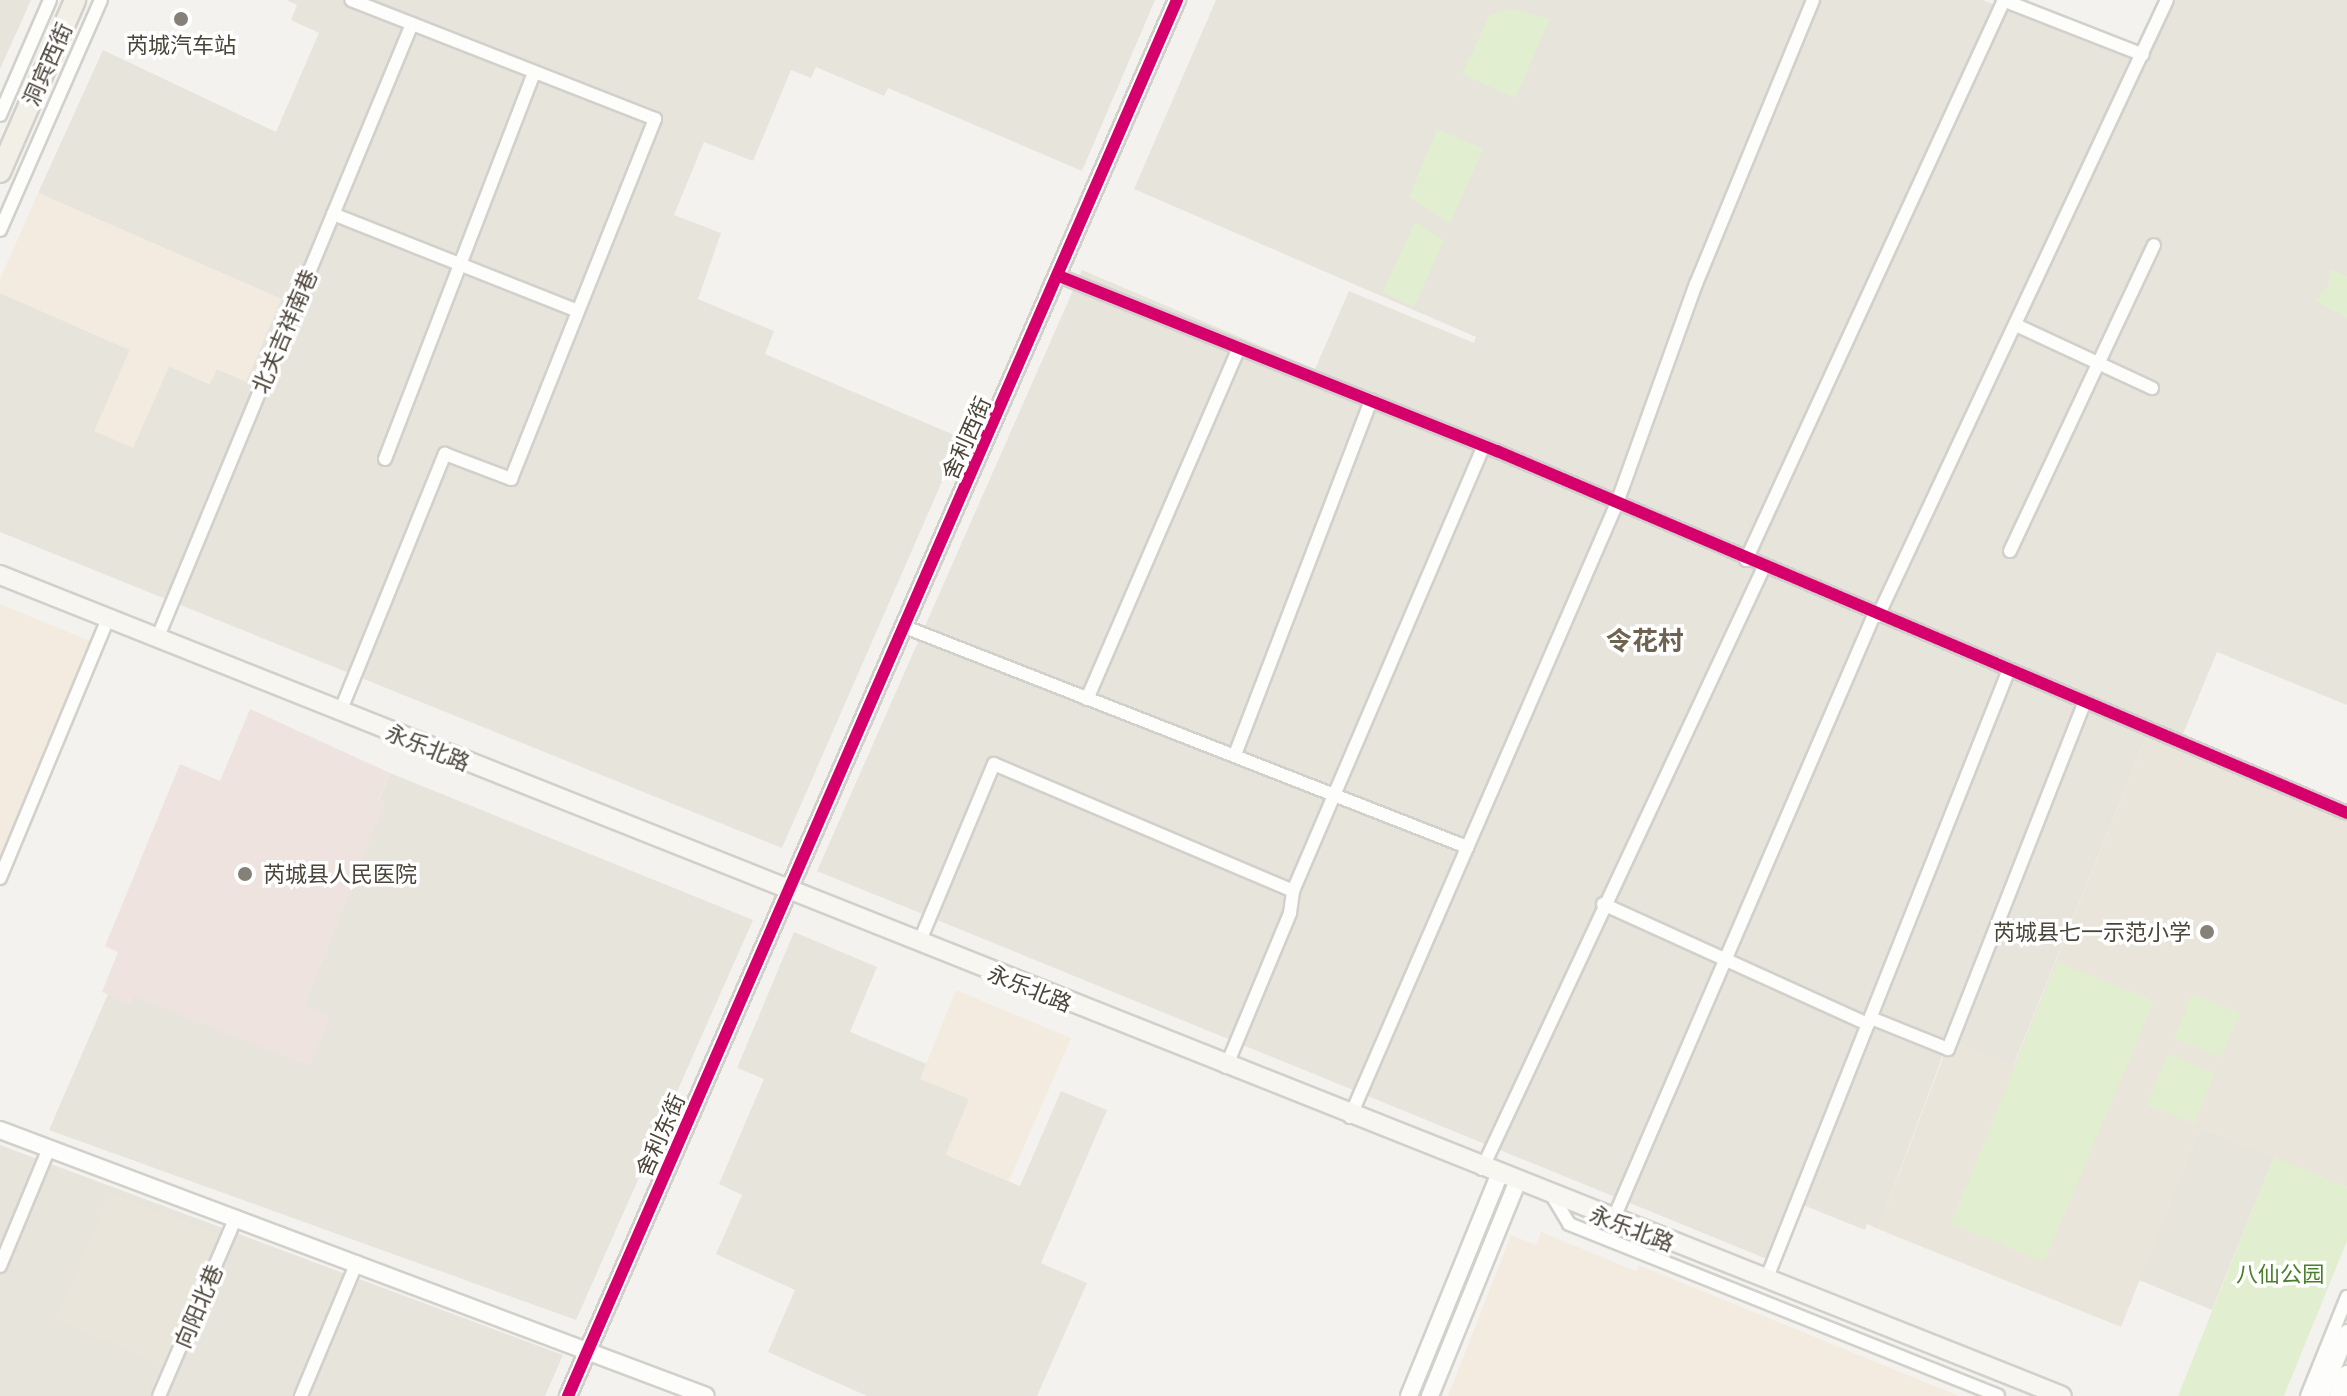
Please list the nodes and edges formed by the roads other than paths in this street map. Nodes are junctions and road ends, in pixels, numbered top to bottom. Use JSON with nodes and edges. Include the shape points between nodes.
{"nodes":[{"id":1,"x":50,"y":0,"type":"edge"},
{"id":2,"x":75,"y":0,"type":"edge"},
{"id":3,"x":101,"y":0,"type":"edge"},
{"id":4,"x":352,"y":0,"type":"edge"},
{"id":5,"x":1177,"y":0,"type":"edge"},
{"id":6,"x":1813,"y":0,"type":"edge"},
{"id":7,"x":2004,"y":0,"type":"edge"},
{"id":8,"x":2167,"y":0,"type":"edge"},
{"id":9,"x":412,"y":24,"type":"junction"},
{"id":10,"x":2143,"y":55,"type":"junction"},
{"id":11,"x":534,"y":73,"type":"junction"},
{"id":12,"x":0,"y":115,"type":"edge"},
{"id":13,"x":0,"y":172,"type":"edge"},
{"id":14,"x":333,"y":214,"type":"junction"},
{"id":15,"x":0,"y":230,"type":"edge"},
{"id":16,"x":2154,"y":245,"type":"dead end"},
{"id":17,"x":460,"y":264,"type":"junction"},
{"id":18,"x":1059,"y":276,"type":"junction"},
{"id":19,"x":576,"y":310,"type":"junction"},
{"id":20,"x":2016,"y":325,"type":"junction"},
{"id":21,"x":1239,"y":347,"type":"junction"},
{"id":22,"x":2098,"y":363,"type":"junction"},
{"id":23,"x":2152,"y":388,"type":"dead end"},
{"id":24,"x":1371,"y":400,"type":"junction"},
{"id":25,"x":1484,"y":446,"type":"junction"},
{"id":26,"x":385,"y":459,"type":"dead end"},
{"id":27,"x":1617,"y":503,"type":"junction"},
{"id":28,"x":2010,"y":551,"type":"dead end"},
{"id":29,"x":1746,"y":560,"type":"junction"},
{"id":30,"x":1764,"y":567,"type":"junction"},
{"id":31,"x":0,"y":575,"type":"edge"},
{"id":32,"x":1876,"y":615,"type":"junction"},
{"id":33,"x":107,"y":621,"type":"junction"},
{"id":34,"x":905,"y":627,"type":"junction"},
{"id":35,"x":157,"y":639,"type":"junction"},
{"id":36,"x":2008,"y":672,"type":"junction"},
{"id":37,"x":1087,"y":699,"type":"junction"},
{"id":38,"x":2084,"y":704,"type":"junction"},
{"id":39,"x":340,"y":712,"type":"junction"},
{"id":40,"x":1236,"y":752,"type":"junction"},
{"id":41,"x":1334,"y":792,"type":"junction"},
{"id":42,"x":2347,"y":813,"type":"edge"},
{"id":43,"x":1467,"y":847,"type":"junction"},
{"id":44,"x":0,"y":878,"type":"edge"},
{"id":45,"x":789,"y":891,"type":"junction"},
{"id":46,"x":1293,"y":891,"type":"junction"},
{"id":47,"x":1603,"y":904,"type":"junction"},
{"id":48,"x":919,"y":943,"type":"junction"},
{"id":49,"x":1726,"y":958,"type":"junction"},
{"id":50,"x":1869,"y":1021,"type":"junction"},
{"id":51,"x":1226,"y":1067,"type":"junction"},
{"id":52,"x":1350,"y":1117,"type":"junction"},
{"id":53,"x":0,"y":1130,"type":"edge"},
{"id":54,"x":49,"y":1148,"type":"junction"},
{"id":55,"x":1490,"y":1173,"type":"junction"},
{"id":56,"x":1517,"y":1183,"type":"junction"},
{"id":57,"x":1553,"y":1197,"type":"junction"},
{"id":58,"x":236,"y":1217,"type":"junction"},
{"id":59,"x":1613,"y":1220,"type":"junction"},
{"id":60,"x":357,"y":1262,"type":"junction"},
{"id":61,"x":0,"y":1266,"type":"edge"},
{"id":62,"x":1766,"y":1280,"type":"junction"},
{"id":63,"x":2347,"y":1297,"type":"edge"},
{"id":64,"x":2347,"y":1333,"type":"edge"},
{"id":65,"x":590,"y":1347,"type":"junction"},
{"id":66,"x":2347,"y":1374,"type":"edge"},
{"id":67,"x":159,"y":1396,"type":"edge"},
{"id":68,"x":301,"y":1396,"type":"edge"},
{"id":69,"x":568,"y":1396,"type":"edge"},
{"id":70,"x":706,"y":1396,"type":"edge"},
{"id":71,"x":1409,"y":1396,"type":"edge"},
{"id":72,"x":1430,"y":1396,"type":"edge"},
{"id":73,"x":1998,"y":1396,"type":"edge"},
{"id":74,"x":2062,"y":1396,"type":"edge"},
{"id":75,"x":2307,"y":1396,"type":"edge"},
{"id":76,"x":2321,"y":1396,"type":"edge"},
{"id":77,"x":2338,"y":1396,"type":"edge"}],
"edges":[{"from":1,"to":12,"type":"street"},
{"from":2,"to":13,"type":"main road","name":"洞宾西街"},
{"from":3,"to":15,"type":"street"},
{"from":4,"to":9,"type":"street"},
{"from":5,"to":18,"type":"street","name":"舍利西街"},
{"from":6,"to":27,"type":"street","via":[[1696,284]]},
{"from":7,"to":10,"type":"street"},
{"from":7,"to":29,"type":"street"},
{"from":8,"to":10,"type":"street"},
{"from":9,"to":11,"type":"street"},
{"from":9,"to":14,"type":"street","name":"北关吉祥南巷"},
{"from":10,"to":20,"type":"street"},
{"from":11,"to":17,"type":"street"},
{"from":11,"to":19,"type":"street","via":[[655,119]]},
{"from":14,"to":17,"type":"street"},
{"from":14,"to":35,"type":"street","name":"北关吉祥南巷"},
{"from":16,"to":22,"type":"street"},
{"from":17,"to":19,"type":"street"},
{"from":17,"to":26,"type":"street"},
{"from":18,"to":21,"type":"street"},
{"from":18,"to":34,"type":"street","name":"舍利西街"},
{"from":19,"to":39,"type":"street","via":[[511,479],[445,454]]},
{"from":20,"to":22,"type":"street"},
{"from":20,"to":32,"type":"street"},
{"from":21,"to":24,"type":"street"},
{"from":21,"to":37,"type":"street"},
{"from":22,"to":23,"type":"street"},
{"from":22,"to":28,"type":"street"},
{"from":24,"to":25,"type":"street"},
{"from":24,"to":40,"type":"street"},
{"from":25,"to":27,"type":"street"},
{"from":25,"to":41,"type":"street"},
{"from":27,"to":29,"type":"street"},
{"from":27,"to":43,"type":"street"},
{"from":29,"to":30,"type":"street"},
{"from":30,"to":32,"type":"street"},
{"from":30,"to":47,"type":"street"},
{"from":31,"to":33,"type":"main road","name":"永乐北路"},
{"from":32,"to":36,"type":"street"},
{"from":32,"to":49,"type":"street"},
{"from":33,"to":35,"type":"main road","name":"永乐北路"},
{"from":33,"to":44,"type":"street"},
{"from":34,"to":37,"type":"street"},
{"from":34,"to":45,"type":"street","name":"舍利西街"},
{"from":35,"to":39,"type":"main road","name":"永乐北路"},
{"from":36,"to":38,"type":"street"},
{"from":36,"to":50,"type":"street"},
{"from":37,"to":40,"type":"street"},
{"from":38,"to":42,"type":"street"},
{"from":38,"to":50,"type":"street","via":[[1948,1049]]},
{"from":39,"to":45,"type":"main road","name":"永乐北路"},
{"from":40,"to":41,"type":"street"},
{"from":41,"to":43,"type":"street"},
{"from":41,"to":46,"type":"street"},
{"from":43,"to":52,"type":"street"},
{"from":45,"to":48,"type":"main road","name":"永乐北路"},
{"from":45,"to":65,"type":"street","name":"舍利东街"},
{"from":46,"to":48,"type":"street","via":[[994,764]]},
{"from":46,"to":51,"type":"street","via":[[1290,913]]},
{"from":47,"to":49,"type":"street"},
{"from":47,"to":55,"type":"street"},
{"from":48,"to":51,"type":"main road","name":"永乐北路"},
{"from":49,"to":50,"type":"street"},
{"from":49,"to":59,"type":"street"},
{"from":50,"to":62,"type":"street"},
{"from":51,"to":52,"type":"main road","name":"永乐北路"},
{"from":52,"to":55,"type":"main road","name":"永乐北路"},
{"from":53,"to":54,"type":"street"},
{"from":54,"to":58,"type":"street"},
{"from":54,"to":61,"type":"street"},
{"from":55,"to":56,"type":"main road","name":"永乐北路"},
{"from":55,"to":71,"type":"street"},
{"from":56,"to":57,"type":"main road","name":"永乐北路"},
{"from":56,"to":72,"type":"street"},
{"from":57,"to":59,"type":"main road","name":"永乐北路"},
{"from":57,"to":73,"type":"street","via":[[1569,1224]]},
{"from":58,"to":60,"type":"street"},
{"from":58,"to":67,"type":"street","name":"向阳北巷"},
{"from":59,"to":62,"type":"main road","name":"永乐北路"},
{"from":60,"to":65,"type":"street"},
{"from":60,"to":68,"type":"street"},
{"from":62,"to":74,"type":"main road","name":"永乐北路"},
{"from":63,"to":75,"type":"street"},
{"from":64,"to":76,"type":"street"},
{"from":65,"to":69,"type":"street","name":"舍利东街"},
{"from":65,"to":70,"type":"street"},
{"from":66,"to":77,"type":"street"}]}
